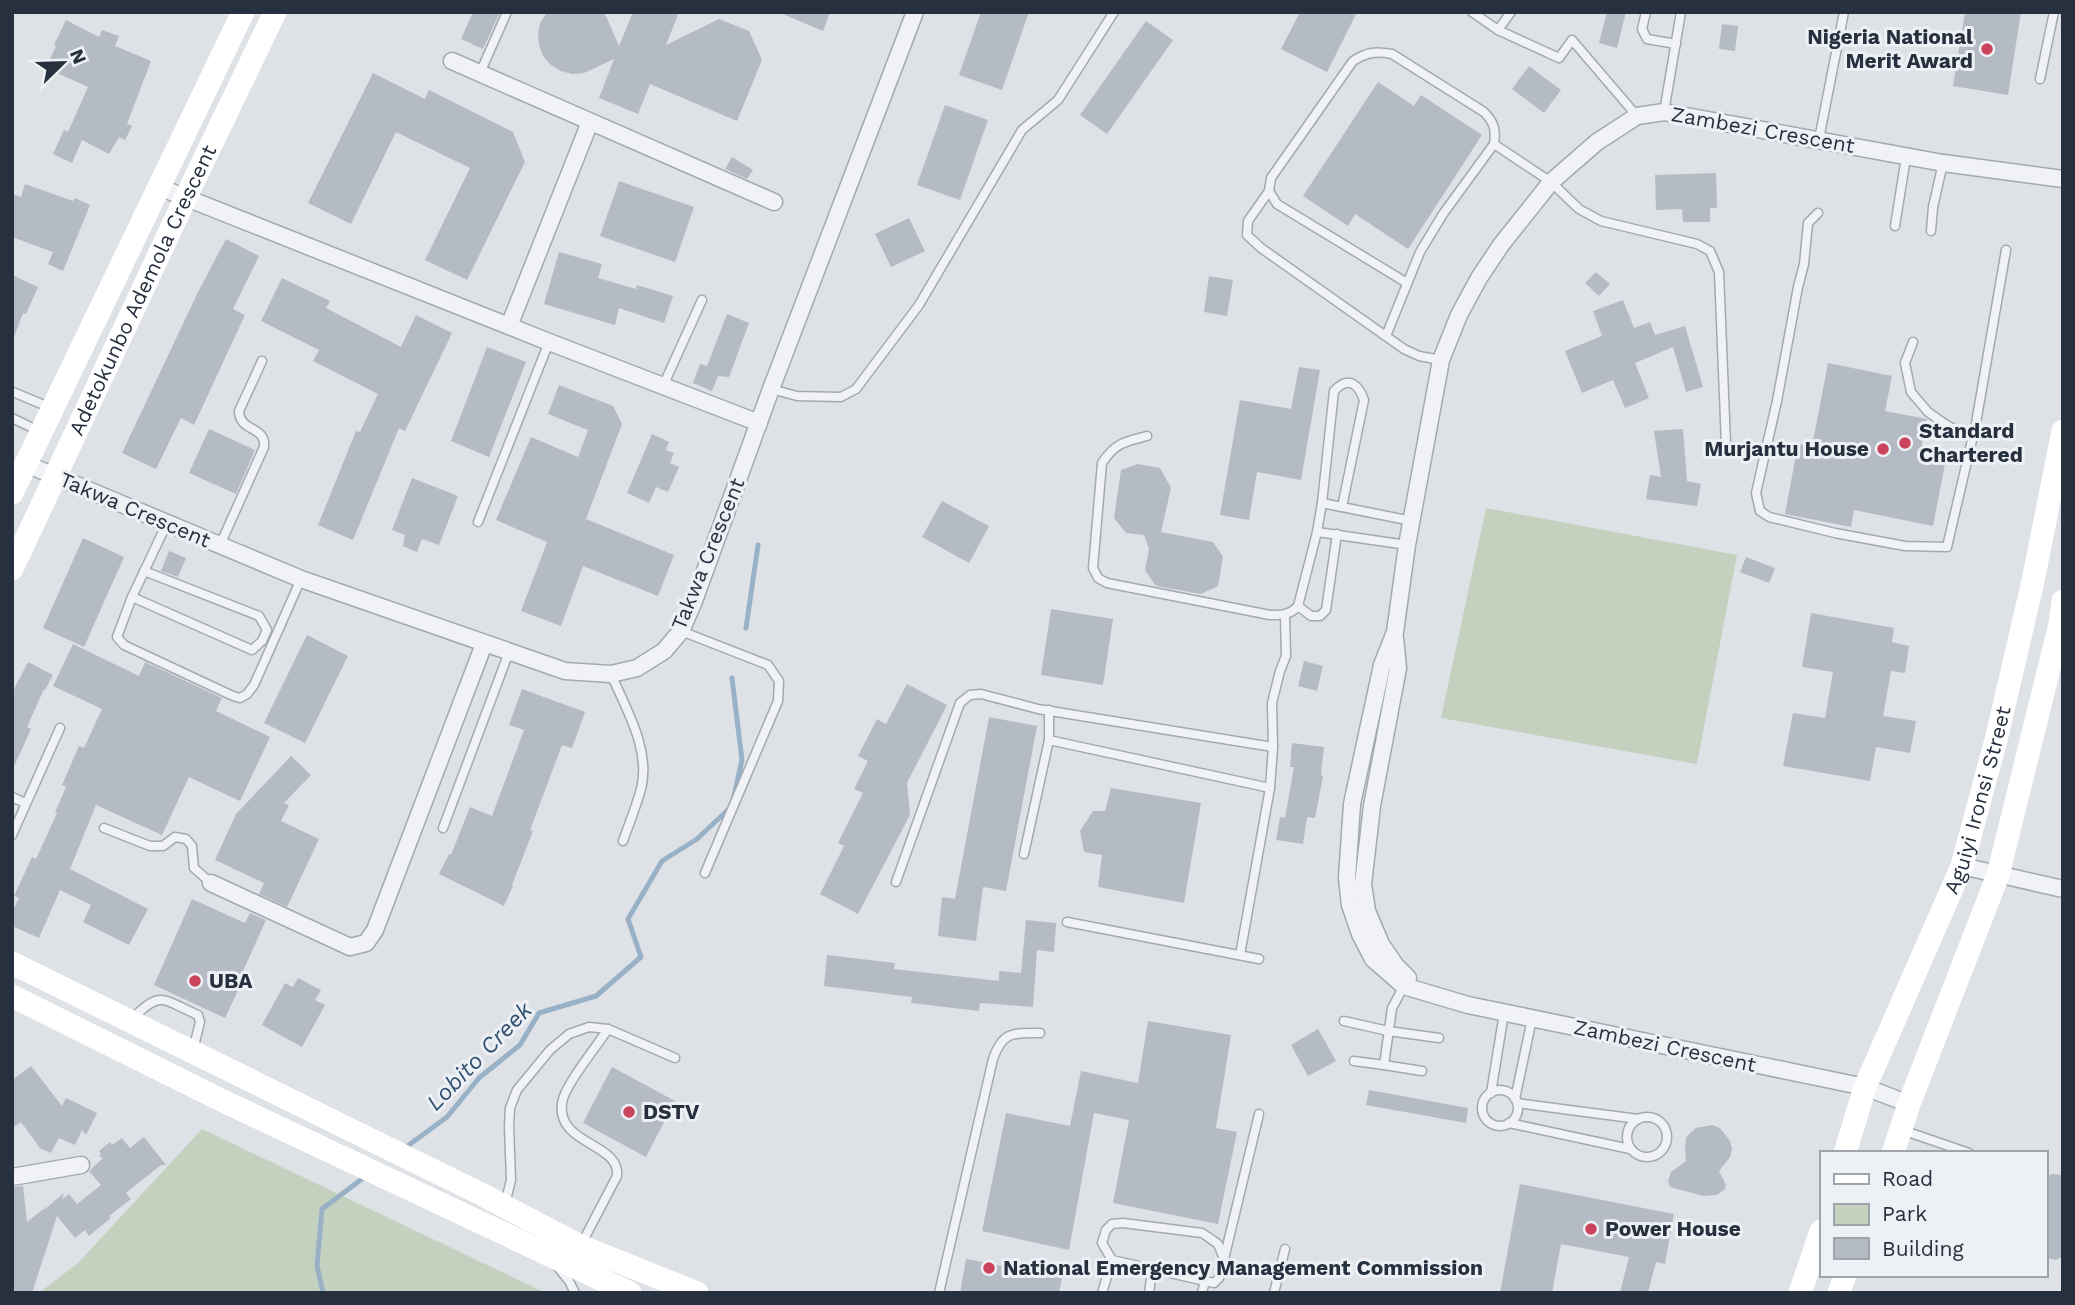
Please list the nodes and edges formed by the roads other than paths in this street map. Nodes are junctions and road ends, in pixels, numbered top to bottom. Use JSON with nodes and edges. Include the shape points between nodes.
{"nodes":[{"id":1,"x":243,"y":12,"type":"edge"},
{"id":2,"x":275,"y":12,"type":"edge"},
{"id":3,"x":507,"y":12,"type":"edge"},
{"id":4,"x":915,"y":12,"type":"edge"},
{"id":5,"x":1114,"y":12,"type":"edge"},
{"id":6,"x":1472,"y":12,"type":"edge"},
{"id":7,"x":1511,"y":12,"type":"edge"},
{"id":8,"x":1646,"y":12,"type":"edge"},
{"id":9,"x":1681,"y":12,"type":"edge"},
{"id":10,"x":1844,"y":12,"type":"edge"},
{"id":11,"x":2054,"y":12,"type":"edge"},
{"id":12,"x":1498,"y":30,"type":"junction"},
{"id":13,"x":1676,"y":44,"type":"junction"},
{"id":14,"x":452,"y":61,"type":"dead end"},
{"id":15,"x":480,"y":73,"type":"junction"},
{"id":16,"x":2040,"y":79,"type":"dead end"},
{"id":17,"x":1664,"y":112,"type":"junction"},
{"id":18,"x":1637,"y":116,"type":"junction"},
{"id":19,"x":590,"y":122,"type":"junction"},
{"id":20,"x":1819,"y":139,"type":"junction"},
{"id":21,"x":1494,"y":144,"type":"junction"},
{"id":22,"x":1906,"y":157,"type":"junction"},
{"id":23,"x":1943,"y":163,"type":"junction"},
{"id":24,"x":2063,"y":179,"type":"edge"},
{"id":25,"x":1551,"y":182,"type":"junction"},
{"id":26,"x":159,"y":187,"type":"junction"},
{"id":27,"x":1269,"y":191,"type":"junction"},
{"id":28,"x":185,"y":199,"type":"junction"},
{"id":29,"x":774,"y":202,"type":"dead end"},
{"id":30,"x":1818,"y":213,"type":"dead end"},
{"id":31,"x":1895,"y":226,"type":"dead end"},
{"id":32,"x":1931,"y":231,"type":"dead end"},
{"id":33,"x":2006,"y":250,"type":"dead end"},
{"id":34,"x":1407,"y":283,"type":"junction"},
{"id":35,"x":702,"y":300,"type":"dead end"},
{"id":36,"x":509,"y":326,"type":"junction"},
{"id":37,"x":1386,"y":336,"type":"junction"},
{"id":38,"x":548,"y":342,"type":"junction"},
{"id":39,"x":1913,"y":342,"type":"dead end"},
{"id":40,"x":262,"y":360,"type":"dead end"},
{"id":41,"x":1441,"y":360,"type":"junction"},
{"id":42,"x":662,"y":386,"type":"junction"},
{"id":43,"x":771,"y":389,"type":"junction"},
{"id":44,"x":13,"y":392,"type":"edge"},
{"id":45,"x":51,"y":408,"type":"junction"},
{"id":46,"x":12,"y":418,"type":"edge"},
{"id":47,"x":759,"y":424,"type":"junction"},
{"id":48,"x":2063,"y":431,"type":"edge"},
{"id":49,"x":41,"y":432,"type":"junction"},
{"id":50,"x":1147,"y":436,"type":"dead end"},
{"id":51,"x":1973,"y":436,"type":"junction"},
{"id":52,"x":1726,"y":444,"type":"dead end"},
{"id":53,"x":26,"y":464,"type":"junction"},
{"id":54,"x":56,"y":477,"type":"junction"},
{"id":55,"x":12,"y":493,"type":"edge"},
{"id":56,"x":1322,"y":503,"type":"junction"},
{"id":57,"x":1342,"y":507,"type":"junction"},
{"id":58,"x":1412,"y":521,"type":"junction"},
{"id":59,"x":478,"y":522,"type":"dead end"},
{"id":60,"x":167,"y":523,"type":"junction"},
{"id":61,"x":1317,"y":532,"type":"junction"},
{"id":62,"x":1337,"y":534,"type":"junction"},
{"id":63,"x":220,"y":545,"type":"junction"},
{"id":64,"x":1407,"y":545,"type":"junction"},
{"id":65,"x":12,"y":569,"type":"edge"},
{"id":66,"x":144,"y":571,"type":"junction"},
{"id":67,"x":301,"y":579,"type":"junction"},
{"id":68,"x":132,"y":597,"type":"junction"},
{"id":69,"x":2063,"y":601,"type":"edge"},
{"id":70,"x":1298,"y":606,"type":"junction"},
{"id":71,"x":1285,"y":615,"type":"junction"},
{"id":72,"x":2061,"y":624,"type":"edge"},
{"id":73,"x":681,"y":631,"type":"junction"},
{"id":74,"x":1395,"y":632,"type":"junction"},
{"id":75,"x":484,"y":644,"type":"junction"},
{"id":76,"x":509,"y":652,"type":"junction"},
{"id":77,"x":611,"y":674,"type":"junction"},
{"id":78,"x":1049,"y":710,"type":"junction"},
{"id":79,"x":60,"y":729,"type":"dead end"},
{"id":80,"x":1049,"y":740,"type":"junction"},
{"id":81,"x":1273,"y":747,"type":"junction"},
{"id":82,"x":1270,"y":788,"type":"junction"},
{"id":83,"x":12,"y":797,"type":"edge"},
{"id":84,"x":25,"y":803,"type":"junction"},
{"id":85,"x":104,"y":828,"type":"dead end"},
{"id":86,"x":443,"y":828,"type":"dead end"},
{"id":87,"x":12,"y":835,"type":"edge"},
{"id":88,"x":623,"y":842,"type":"dead end"},
{"id":89,"x":1024,"y":853,"type":"dead end"},
{"id":90,"x":1962,"y":866,"type":"junction"},
{"id":91,"x":705,"y":873,"type":"dead end"},
{"id":92,"x":1998,"y":874,"type":"junction"},
{"id":93,"x":896,"y":882,"type":"dead end"},
{"id":94,"x":211,"y":883,"type":"joint"},
{"id":95,"x":2063,"y":890,"type":"edge"},
{"id":96,"x":1067,"y":922,"type":"dead end"},
{"id":97,"x":1240,"y":955,"type":"junction"},
{"id":98,"x":1259,"y":959,"type":"dead end"},
{"id":99,"x":12,"y":962,"type":"edge"},
{"id":100,"x":1404,"y":986,"type":"junction"},
{"id":101,"x":1420,"y":992,"type":"junction"},
{"id":102,"x":12,"y":996,"type":"edge"},
{"id":103,"x":1504,"y":1013,"type":"junction"},
{"id":104,"x":1532,"y":1019,"type":"junction"},
{"id":105,"x":130,"y":1021,"type":"junction"},
{"id":106,"x":1344,"y":1021,"type":"dead end"},
{"id":107,"x":608,"y":1029,"type":"junction"},
{"id":108,"x":1388,"y":1031,"type":"junction"},
{"id":109,"x":1040,"y":1033,"type":"dead end"},
{"id":110,"x":1439,"y":1038,"type":"dead end"},
{"id":111,"x":193,"y":1051,"type":"junction"},
{"id":112,"x":675,"y":1058,"type":"dead end"},
{"id":113,"x":1354,"y":1062,"type":"dead end"},
{"id":114,"x":1384,"y":1065,"type":"junction"},
{"id":115,"x":1422,"y":1071,"type":"dead end"},
{"id":116,"x":1865,"y":1087,"type":"junction"},
{"id":117,"x":1491,"y":1093,"type":"junction"},
{"id":118,"x":1516,"y":1101,"type":"junction"},
{"id":119,"x":1909,"y":1104,"type":"junction"},
{"id":120,"x":1259,"y":1114,"type":"dead end"},
{"id":121,"x":1638,"y":1119,"type":"junction"},
{"id":122,"x":1509,"y":1124,"type":"junction"},
{"id":123,"x":1902,"y":1130,"type":"junction"},
{"id":124,"x":1630,"y":1149,"type":"junction"},
{"id":125,"x":1846,"y":1151,"type":"edge"},
{"id":126,"x":1894,"y":1151,"type":"edge"},
{"id":127,"x":1959,"y":1151,"type":"edge"},
{"id":128,"x":81,"y":1165,"type":"dead end"},
{"id":129,"x":12,"y":1177,"type":"edge"},
{"id":130,"x":505,"y":1207,"type":"junction"},
{"id":131,"x":1820,"y":1234,"type":"edge"},
{"id":132,"x":580,"y":1246,"type":"junction"},
{"id":133,"x":1285,"y":1249,"type":"dead end"},
{"id":134,"x":549,"y":1255,"type":"junction"},
{"id":135,"x":1224,"y":1259,"type":"junction"},
{"id":136,"x":1112,"y":1260,"type":"junction"},
{"id":137,"x":1152,"y":1270,"type":"junction"},
{"id":138,"x":1205,"y":1281,"type":"junction"},
{"id":139,"x":575,"y":1293,"type":"edge"},
{"id":140,"x":629,"y":1293,"type":"edge"},
{"id":141,"x":696,"y":1293,"type":"edge"},
{"id":142,"x":939,"y":1293,"type":"edge"},
{"id":143,"x":1102,"y":1293,"type":"edge"},
{"id":144,"x":1149,"y":1293,"type":"edge"},
{"id":145,"x":1202,"y":1293,"type":"edge"},
{"id":146,"x":1275,"y":1293,"type":"edge"},
{"id":147,"x":1800,"y":1293,"type":"edge"}],
"edges":[{"from":1,"to":26,"type":"main road","name":"Adetokunbo Ademola Crescent"},
{"from":2,"to":28,"type":"main road","name":"Adetokunbo Ademola Crescent"},
{"from":3,"to":15,"type":"lane"},
{"from":4,"to":43,"type":"street","name":"Takwa Crescent"},
{"from":5,"to":43,"type":"lane","via":[[1058,100],[1022,130],[919,305],[856,389],[841,397],[797,396]]},
{"from":6,"to":12,"type":"lane"},
{"from":7,"to":12,"type":"lane"},
{"from":8,"to":13,"type":"lane","via":[[1642,29],[1647,39]]},
{"from":9,"to":13,"type":"lane"},
{"from":10,"to":20,"type":"lane"},
{"from":11,"to":16,"type":"lane"},
{"from":12,"to":18,"type":"lane","via":[[1559,58],[1573,40]]},
{"from":13,"to":17,"type":"lane"},
{"from":14,"to":15,"type":"street"},
{"from":15,"to":19,"type":"street"},
{"from":17,"to":18,"type":"street","name":"Zambezi Crescent"},
{"from":17,"to":20,"type":"street","name":"Zambezi Crescent"},
{"from":18,"to":25,"type":"street","name":"Zambezi Crescent","via":[[1597,142]]},
{"from":19,"to":29,"type":"street"},
{"from":19,"to":36,"type":"street"},
{"from":20,"to":22,"type":"street","name":"Zambezi Crescent"},
{"from":21,"to":25,"type":"lane"},
{"from":21,"to":27,"type":"lane","via":[[1493,121],[1484,112],[1392,54],[1366,53],[1353,61],[1271,178]]},
{"from":21,"to":34,"type":"lane","via":[[1443,214]]},
{"from":22,"to":23,"type":"street","name":"Zambezi Crescent"},
{"from":22,"to":31,"type":"lane"},
{"from":23,"to":24,"type":"street","name":"Zambezi Crescent"},
{"from":23,"to":32,"type":"lane"},
{"from":25,"to":41,"type":"street","name":"Zambezi Crescent","via":[[1479,278]]},
{"from":25,"to":52,"type":"lane","via":[[1578,209],[1601,221],[1698,244],[1710,251],[1719,272]]},
{"from":26,"to":28,"type":"street"},
{"from":26,"to":45,"type":"main road","name":"Adetokunbo Ademola Crescent"},
{"from":27,"to":34,"type":"lane","via":[[1277,204]]},
{"from":27,"to":37,"type":"lane","via":[[1248,221],[1247,235]]},
{"from":28,"to":36,"type":"street"},
{"from":28,"to":54,"type":"main road","name":"Adetokunbo Ademola Crescent"},
{"from":30,"to":51,"type":"lane","via":[[1808,222],[1804,264],[1756,493],[1760,511],[1847,535],[1905,546],[1947,547]]},
{"from":33,"to":51,"type":"lane"},
{"from":34,"to":37,"type":"lane"},
{"from":35,"to":42,"type":"lane"},
{"from":36,"to":38,"type":"street"},
{"from":37,"to":41,"type":"lane","via":[[1419,356]]},
{"from":38,"to":42,"type":"street"},
{"from":38,"to":59,"type":"lane"},
{"from":39,"to":51,"type":"lane","via":[[1905,363],[1911,392],[1945,425]]},
{"from":40,"to":63,"type":"lane","via":[[239,418],[261,434],[264,447]]},
{"from":41,"to":58,"type":"street","name":"Zambezi Crescent"},
{"from":42,"to":47,"type":"street"},
{"from":43,"to":47,"type":"street","name":"Takwa Crescent"},
{"from":44,"to":45,"type":"lane"},
{"from":45,"to":49,"type":"main road","name":"Adetokunbo Ademola Crescent"},
{"from":46,"to":49,"type":"lane"},
{"from":47,"to":73,"type":"street","name":"Takwa Crescent"},
{"from":48,"to":90,"type":"main road","name":"Aguiyi Ironsi Street","via":[[2033,581]]},
{"from":49,"to":53,"type":"main road","name":"Adetokunbo Ademola Crescent"},
{"from":50,"to":71,"type":"lane","via":[[1111,449],[1102,463],[1093,568],[1098,578]]},
{"from":53,"to":54,"type":"street","name":"Takwa Crescent"},
{"from":53,"to":55,"type":"main road","name":"Adetokunbo Ademola Crescent"},
{"from":54,"to":60,"type":"street","name":"Takwa Crescent"},
{"from":54,"to":65,"type":"main road","name":"Adetokunbo Ademola Crescent"},
{"from":56,"to":57,"type":"lane"},
{"from":56,"to":57,"type":"lane","via":[[1334,391],[1340,385],[1355,384],[1364,400]]},
{"from":56,"to":61,"type":"lane"},
{"from":57,"to":58,"type":"lane"},
{"from":58,"to":64,"type":"street","name":"Zambezi Crescent"},
{"from":60,"to":63,"type":"street","name":"Takwa Crescent"},
{"from":60,"to":66,"type":"lane"},
{"from":61,"to":62,"type":"lane"},
{"from":61,"to":70,"type":"lane"},
{"from":62,"to":64,"type":"lane"},
{"from":62,"to":70,"type":"lane","via":[[1326,610],[1311,616]]},
{"from":63,"to":67,"type":"street","name":"Takwa Crescent"},
{"from":64,"to":74,"type":"street","name":"Zambezi Crescent"},
{"from":66,"to":68,"type":"lane"},
{"from":66,"to":68,"type":"lane","via":[[259,616],[267,630],[262,641],[251,650]]},
{"from":67,"to":68,"type":"lane","via":[[254,685],[240,698],[119,641],[118,632]]},
{"from":67,"to":75,"type":"street","name":"Takwa Crescent"},
{"from":69,"to":72,"type":"main road","name":"Aguiyi Ironsi Street"},
{"from":70,"to":71,"type":"lane"},
{"from":71,"to":81,"type":"lane","via":[[1286,656],[1272,703]]},
{"from":72,"to":92,"type":"main road","name":"Aguiyi Ironsi Street"},
{"from":73,"to":77,"type":"street","name":"Takwa Crescent","via":[[655,657],[637,668]]},
{"from":73,"to":91,"type":"lane","via":[[768,665],[779,681],[778,701]]},
{"from":74,"to":100,"type":"street","name":"Zambezi Crescent","via":[[1382,665],[1352,804],[1347,878],[1350,905],[1373,959]]},
{"from":74,"to":101,"type":"street","name":"Zambezi Crescent","via":[[1398,668],[1372,806],[1363,884],[1367,911],[1381,944]]},
{"from":75,"to":76,"type":"street","name":"Takwa Crescent"},
{"from":75,"to":94,"type":"street","via":[[375,930],[366,943],[350,947]]},
{"from":76,"to":77,"type":"street","name":"Takwa Crescent","via":[[565,671]]},
{"from":76,"to":86,"type":"lane"},
{"from":77,"to":88,"type":"lane","via":[[644,763],[642,788]]},
{"from":78,"to":80,"type":"lane"},
{"from":78,"to":81,"type":"lane"},
{"from":78,"to":93,"type":"lane","via":[[981,694],[960,703]]},
{"from":79,"to":84,"type":"lane"},
{"from":80,"to":82,"type":"lane"},
{"from":80,"to":89,"type":"lane"},
{"from":81,"to":82,"type":"lane"},
{"from":82,"to":97,"type":"lane"},
{"from":83,"to":84,"type":"lane"},
{"from":84,"to":87,"type":"lane"},
{"from":85,"to":94,"type":"lane","via":[[150,846],[163,846],[175,837],[186,839],[192,846],[194,869]]},
{"from":90,"to":92,"type":"street"},
{"from":90,"to":116,"type":"main road","name":"Aguiyi Ironsi Street"},
{"from":92,"to":95,"type":"street"},
{"from":92,"to":119,"type":"main road","name":"Aguiyi Ironsi Street"},
{"from":96,"to":97,"type":"lane"},
{"from":97,"to":98,"type":"lane"},
{"from":99,"to":105,"type":"main road"},
{"from":100,"to":101,"type":"street","name":"Zambezi Crescent"},
{"from":100,"to":108,"type":"lane","via":[[1392,1008]]},
{"from":101,"to":103,"type":"street","name":"Zambezi Crescent"},
{"from":102,"to":134,"type":"main road"},
{"from":103,"to":104,"type":"street","name":"Zambezi Crescent"},
{"from":103,"to":117,"type":"lane"},
{"from":104,"to":116,"type":"street","name":"Zambezi Crescent"},
{"from":104,"to":118,"type":"lane"},
{"from":105,"to":111,"type":"main road"},
{"from":105,"to":111,"type":"lane","via":[[159,999],[198,1015]]},
{"from":106,"to":108,"type":"lane"},
{"from":107,"to":112,"type":"lane"},
{"from":107,"to":130,"type":"lane","via":[[589,1027],[569,1034],[517,1090],[510,1108],[511,1180]]},
{"from":107,"to":132,"type":"lane","via":[[562,1103],[564,1121],[578,1138],[614,1160],[618,1168]]},
{"from":108,"to":110,"type":"lane"},
{"from":108,"to":114,"type":"lane"},
{"from":109,"to":142,"type":"lane","via":[[1017,1033],[998,1045]]},
{"from":111,"to":130,"type":"main road"},
{"from":113,"to":114,"type":"lane"},
{"from":114,"to":115,"type":"lane"},
{"from":116,"to":119,"type":"street","name":"Zambezi Crescent"},
{"from":116,"to":125,"type":"main road","name":"Aguiyi Ironsi Street"},
{"from":117,"to":118,"type":"lane","via":[[1504,1091]]},
{"from":117,"to":122,"type":"lane","via":[[1485,1097],[1484,1117],[1495,1125]]},
{"from":118,"to":121,"type":"lane"},
{"from":118,"to":122,"type":"lane","via":[[1517,1113]]},
{"from":119,"to":123,"type":"main road","name":"Aguiyi Ironsi Street"},
{"from":120,"to":135,"type":"lane"},
{"from":121,"to":124,"type":"lane","via":[[1628,1129]]},
{"from":121,"to":124,"type":"lane","via":[[1652,1118],[1663,1126],[1665,1146],[1648,1158]]},
{"from":122,"to":124,"type":"lane"},
{"from":123,"to":126,"type":"main road","name":"Aguiyi Ironsi Street"},
{"from":123,"to":127,"type":"lane"},
{"from":128,"to":129,"type":"street"},
{"from":130,"to":132,"type":"main road"},
{"from":131,"to":147,"type":"main road"},
{"from":132,"to":141,"type":"main road"},
{"from":133,"to":146,"type":"lane"},
{"from":134,"to":139,"type":"lane"},
{"from":134,"to":140,"type":"main road"},
{"from":135,"to":136,"type":"lane","via":[[1218,1244],[1202,1233],[1123,1223],[1112,1224],[1102,1243]]},
{"from":135,"to":138,"type":"lane","via":[[1219,1278],[1214,1283]]},
{"from":136,"to":137,"type":"lane"},
{"from":136,"to":143,"type":"lane"},
{"from":137,"to":138,"type":"lane"},
{"from":137,"to":144,"type":"lane"},
{"from":138,"to":145,"type":"lane"}]}
